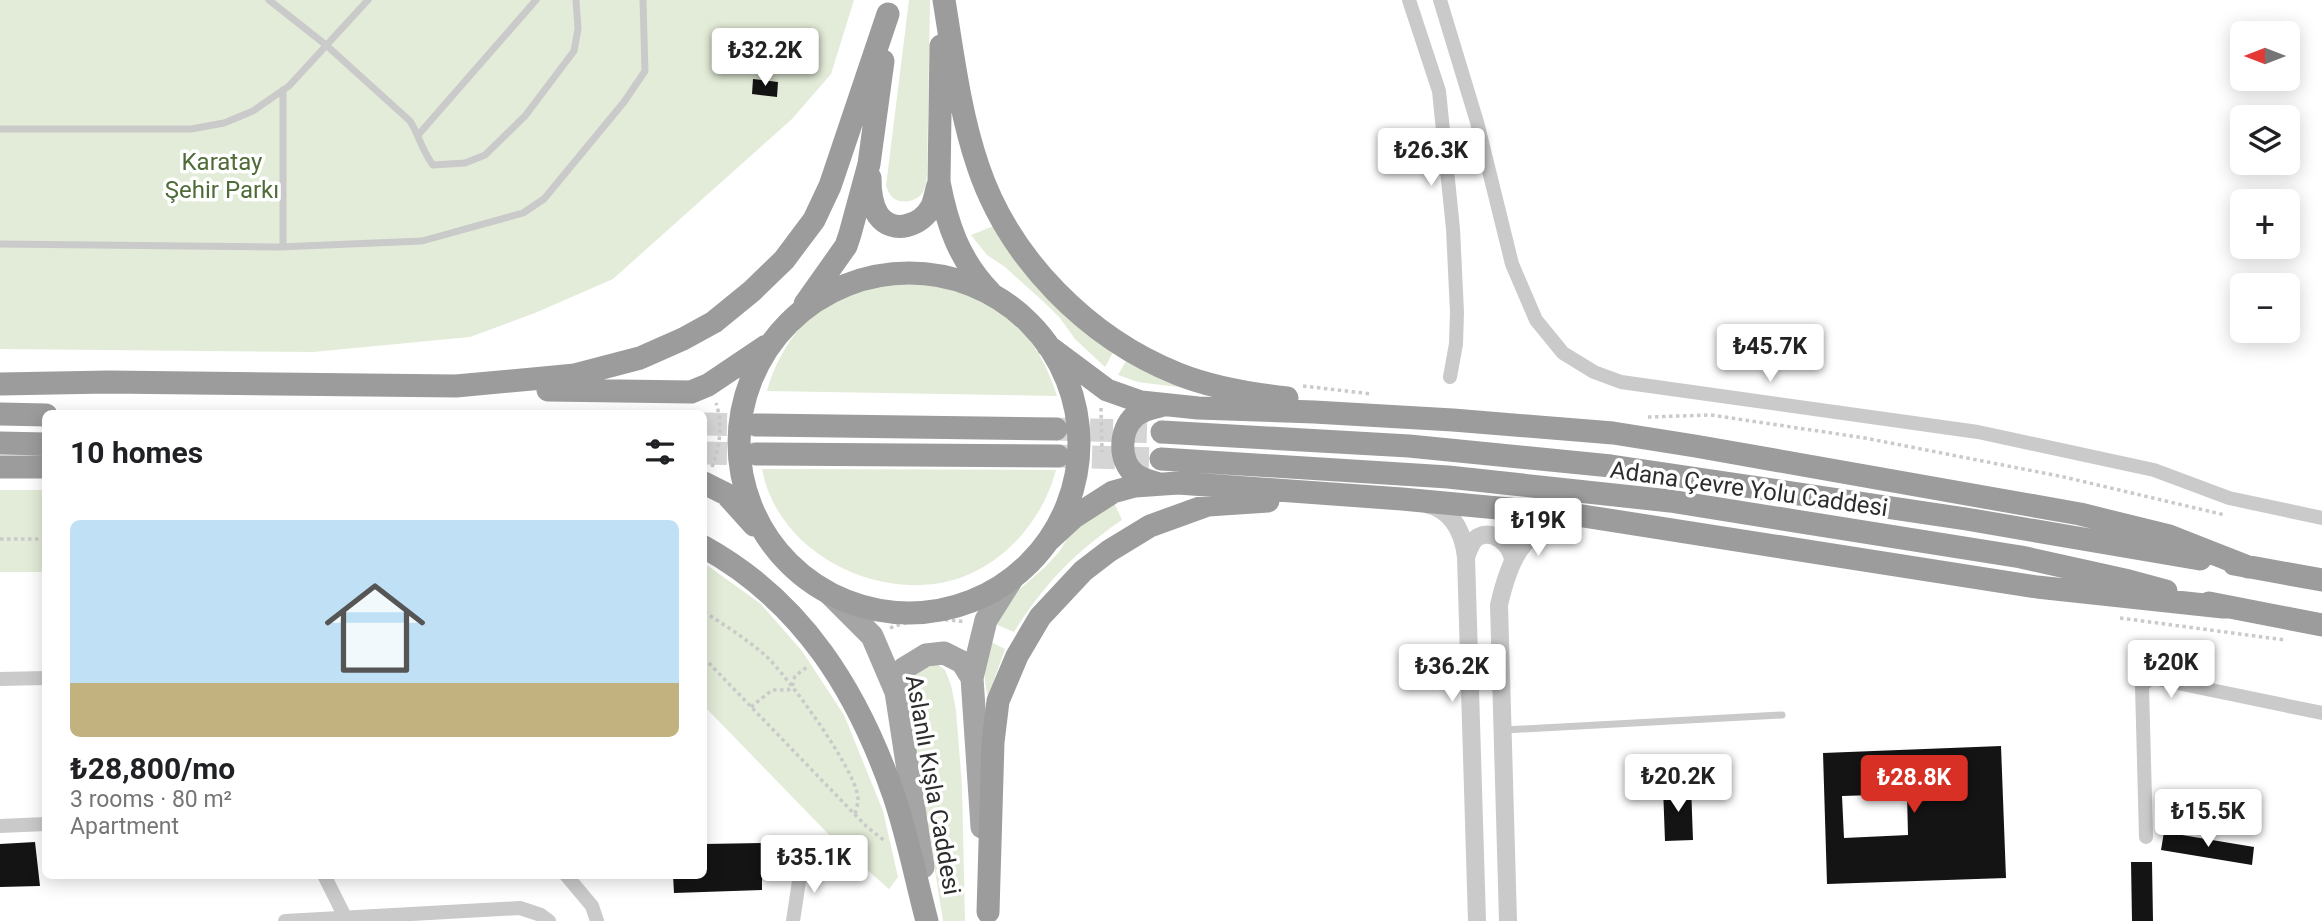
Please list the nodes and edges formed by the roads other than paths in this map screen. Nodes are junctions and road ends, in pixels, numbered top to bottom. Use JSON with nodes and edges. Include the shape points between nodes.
{"nodes":[{"id":1,"x":269,"y":0,"type":"edge"},
{"id":2,"x":368,"y":0,"type":"edge"},
{"id":3,"x":576,"y":0,"type":"edge"},
{"id":4,"x":643,"y":0,"type":"edge"},
{"id":5,"x":943,"y":0,"type":"edge"},
{"id":6,"x":1409,"y":0,"type":"edge"},
{"id":7,"x":1440,"y":0,"type":"edge"},
{"id":8,"x":535,"y":1,"type":"edge"},
{"id":9,"x":889,"y":7,"type":"edge"},
{"id":10,"x":326,"y":45,"type":"junction"},
{"id":11,"x":283,"y":90,"type":"junction"},
{"id":12,"x":0,"y":129,"type":"edge"},
{"id":13,"x":419,"y":134,"type":"junction"},
{"id":14,"x":869,"y":164,"type":"junction"},
{"id":15,"x":939,"y":182,"type":"junction"},
{"id":16,"x":0,"y":244,"type":"edge"},
{"id":17,"x":283,"y":247,"type":"junction"},
{"id":18,"x":992,"y":295,"type":"junction"},
{"id":19,"x":800,"y":313,"type":"junction"},
{"id":20,"x":774,"y":340,"type":"junction"},
{"id":21,"x":1048,"y":346,"type":"junction"},
{"id":22,"x":1450,"y":377,"type":"dead end"},
{"id":23,"x":0,"y":384,"type":"edge"},
{"id":24,"x":456,"y":386,"type":"junction"},
{"id":25,"x":658,"y":391,"type":"junction"},
{"id":26,"x":1160,"y":406,"type":"junction"},
{"id":27,"x":693,"y":410,"type":"edge"},
{"id":28,"x":0,"y":414,"type":"edge"},
{"id":29,"x":42,"y":415,"type":"edge"},
{"id":30,"x":1453,"y":420,"type":"junction"},
{"id":31,"x":757,"y":425,"type":"tunnel mouth"},
{"id":32,"x":1056,"y":429,"type":"tunnel mouth"},
{"id":33,"x":1162,"y":432,"type":"tunnel mouth"},
{"id":34,"x":0,"y":443,"type":"edge"},
{"id":35,"x":42,"y":444,"type":"edge"},
{"id":36,"x":757,"y":454,"type":"tunnel mouth"},
{"id":37,"x":1058,"y":456,"type":"tunnel mouth"},
{"id":38,"x":1161,"y":459,"type":"tunnel mouth"},
{"id":39,"x":0,"y":467,"type":"edge"},
{"id":40,"x":42,"y":467,"type":"edge"},
{"id":41,"x":707,"y":484,"type":"edge"},
{"id":42,"x":1160,"y":484,"type":"junction"},
{"id":43,"x":1353,"y":496,"type":"junction"},
{"id":44,"x":1402,"y":499,"type":"junction"},
{"id":45,"x":1583,"y":516,"type":"junction"},
{"id":46,"x":2322,"y":518,"type":"edge"},
{"id":47,"x":1049,"y":540,"type":"junction"},
{"id":48,"x":707,"y":549,"type":"edge"},
{"id":49,"x":1466,"y":557,"type":"junction"},
{"id":50,"x":1513,"y":559,"type":"junction"},
{"id":51,"x":788,"y":562,"type":"junction"},
{"id":52,"x":2248,"y":567,"type":"junction"},
{"id":53,"x":1012,"y":579,"type":"junction"},
{"id":54,"x":2322,"y":580,"type":"edge"},
{"id":55,"x":830,"y":594,"type":"junction"},
{"id":56,"x":2223,"y":607,"type":"junction"},
{"id":57,"x":2322,"y":625,"type":"edge"},
{"id":58,"x":0,"y":678,"type":"edge"},
{"id":59,"x":42,"y":678,"type":"edge"},
{"id":60,"x":972,"y":678,"type":"junction"},
{"id":61,"x":895,"y":692,"type":"junction"},
{"id":62,"x":2322,"y":713,"type":"edge"},
{"id":63,"x":1782,"y":715,"type":"dead end"},
{"id":64,"x":1503,"y":730,"type":"junction"},
{"id":65,"x":42,"y":824,"type":"edge"},
{"id":66,"x":0,"y":826,"type":"edge"},
{"id":67,"x":2146,"y":837,"type":"dead end"},
{"id":68,"x":801,"y":867,"type":"dead end"},
{"id":69,"x":327,"y":879,"type":"edge"},
{"id":70,"x":569,"y":879,"type":"edge"},
{"id":71,"x":345,"y":917,"type":"junction"},
{"id":72,"x":988,"y":917,"type":"edge"},
{"id":73,"x":285,"y":921,"type":"edge"},
{"id":74,"x":549,"y":921,"type":"edge"},
{"id":75,"x":597,"y":921,"type":"edge"},
{"id":76,"x":793,"y":921,"type":"edge"},
{"id":77,"x":929,"y":921,"type":"edge"},
{"id":78,"x":1477,"y":921,"type":"edge"},
{"id":79,"x":1508,"y":921,"type":"edge"}],
"edges":[{"from":1,"to":10,"type":"lane"},
{"from":2,"to":10,"type":"lane"},
{"from":3,"to":13,"type":"lane","via":[[574,51],[525,116],[485,155],[465,163],[433,165]]},
{"from":4,"to":17,"type":"lane","via":[[645,71],[544,200],[523,213],[422,242]]},
{"from":5,"to":15,"type":"highway"},
{"from":5,"to":30,"type":"highway","via":[[966,127],[991,197],[1017,244],[1049,284],[1088,321],[1153,362],[1205,383],[1273,397]]},
{"from":6,"to":22,"type":"street","via":[[1439,91],[1457,312]]},
{"from":7,"to":46,"type":"street","via":[[1477,122],[1512,264],[1536,320],[1563,353],[1594,372],[1621,382],[1978,432],[2154,470],[2229,498]]},
{"from":8,"to":13,"type":"lane"},
{"from":9,"to":14,"type":"highway"},
{"from":9,"to":24,"type":"highway","via":[[830,186],[814,220],[784,260],[752,291],[714,322],[640,358],[575,375]]},
{"from":10,"to":11,"type":"lane"},
{"from":10,"to":13,"type":"lane"},
{"from":11,"to":12,"type":"lane","via":[[253,111],[191,129]]},
{"from":11,"to":17,"type":"lane"},
{"from":14,"to":15,"type":"highway","via":[[872,200],[888,224],[912,225],[924,217]]},
{"from":14,"to":19,"type":"highway","via":[[845,246]]},
{"from":15,"to":18,"type":"highway","via":[[952,237],[975,277]]},
{"from":16,"to":17,"type":"lane"},
{"from":18,"to":19,"type":"highway","via":[[954,279],[914,273],[873,277],[834,290]]},
{"from":18,"to":21,"type":"highway","via":[[1023,317]]},
{"from":19,"to":20,"type":"highway"},
{"from":20,"to":25,"type":"highway","via":[[708,385],[691,392]]},
{"from":20,"to":51,"type":"highway","via":[[746,398],[740,463],[756,516]]},
{"from":21,"to":26,"type":"highway","via":[[1107,390]]},
{"from":21,"to":47,"type":"highway","via":[[1071,392],[1079,443],[1071,494]]},
{"from":23,"to":24,"type":"highway"},
{"from":24,"to":25,"type":"highway"},
{"from":25,"to":27,"type":"highway","via":[[683,398]]},
{"from":26,"to":30,"type":"highway"},
{"from":26,"to":42,"type":"highway","via":[[1136,415],[1123,438],[1128,467]]},
{"from":28,"to":29,"type":"highway"},
{"from":30,"to":52,"type":"highway","via":[[1613,433],[2080,514],[2169,537]]},
{"from":31,"to":32,"type":"highway"},
{"from":33,"to":52,"type":"highway","name":"Adana Çevre Yolu Caddesi","via":[[1409,446],[1611,466]]},
{"from":34,"to":35,"type":"highway"},
{"from":36,"to":37,"type":"highway"},
{"from":38,"to":56,"type":"highway","name":"Adana Çevre Yolu Caddesi","via":[[1448,477],[1670,501],[2021,557],[2129,580]]},
{"from":39,"to":40,"type":"highway"},
{"from":41,"to":51,"type":"highway","via":[[726,494]]},
{"from":42,"to":43,"type":"highway"},
{"from":42,"to":47,"type":"highway","via":[[1113,492]]},
{"from":43,"to":44,"type":"highway"},
{"from":43,"to":72,"type":"highway","via":[[1208,505],[1150,526],[1109,551],[1052,602],[1017,656],[998,701]]},
{"from":44,"to":45,"type":"highway"},
{"from":44,"to":49,"type":"street","via":[[1444,512],[1464,535]]},
{"from":45,"to":50,"type":"street","via":[[1549,524],[1527,540]]},
{"from":45,"to":56,"type":"highway","via":[[2037,587]]},
{"from":47,"to":53,"type":"highway"},
{"from":48,"to":77,"type":"highway","via":[[774,595],[817,662],[849,691],[895,799]]},
{"from":49,"to":50,"type":"street","via":[[1477,537],[1485,536],[1506,542]]},
{"from":49,"to":78,"type":"street"},
{"from":50,"to":64,"type":"street","via":[[1499,606]]},
{"from":51,"to":55,"type":"highway"},
{"from":52,"to":54,"type":"highway","name":"Adana Çevre Yolu Caddesi"},
{"from":53,"to":55,"type":"highway","via":[[985,596],[923,613],[891,613]]},
{"from":53,"to":60,"type":"main road","name":"Aslanlı Kışla Caddesi","via":[[986,620]]},
{"from":55,"to":61,"type":"main road","name":"Aslanlı Kışla Caddesi","via":[[872,636]]},
{"from":56,"to":57,"type":"highway","name":"Adana Çevre Yolu Caddesi"},
{"from":58,"to":59,"type":"street"},
{"from":60,"to":61,"type":"main road","via":[[962,662],[944,653],[926,655],[903,669]]},
{"from":60,"to":72,"type":"main road","name":"Aslanlı Kışla Caddesi"},
{"from":61,"to":77,"type":"main road","name":"Aslanlı Kışla Caddesi"},
{"from":62,"to":67,"type":"street","via":[[2148,679],[2142,686]]},
{"from":63,"to":64,"type":"lane"},
{"from":64,"to":79,"type":"street"},
{"from":65,"to":66,"type":"street"},
{"from":68,"to":76,"type":"street"},
{"from":69,"to":71,"type":"street"},
{"from":70,"to":75,"type":"street","via":[[592,906]]},
{"from":71,"to":73,"type":"street"},
{"from":71,"to":74,"type":"street","via":[[520,908]]}]}
